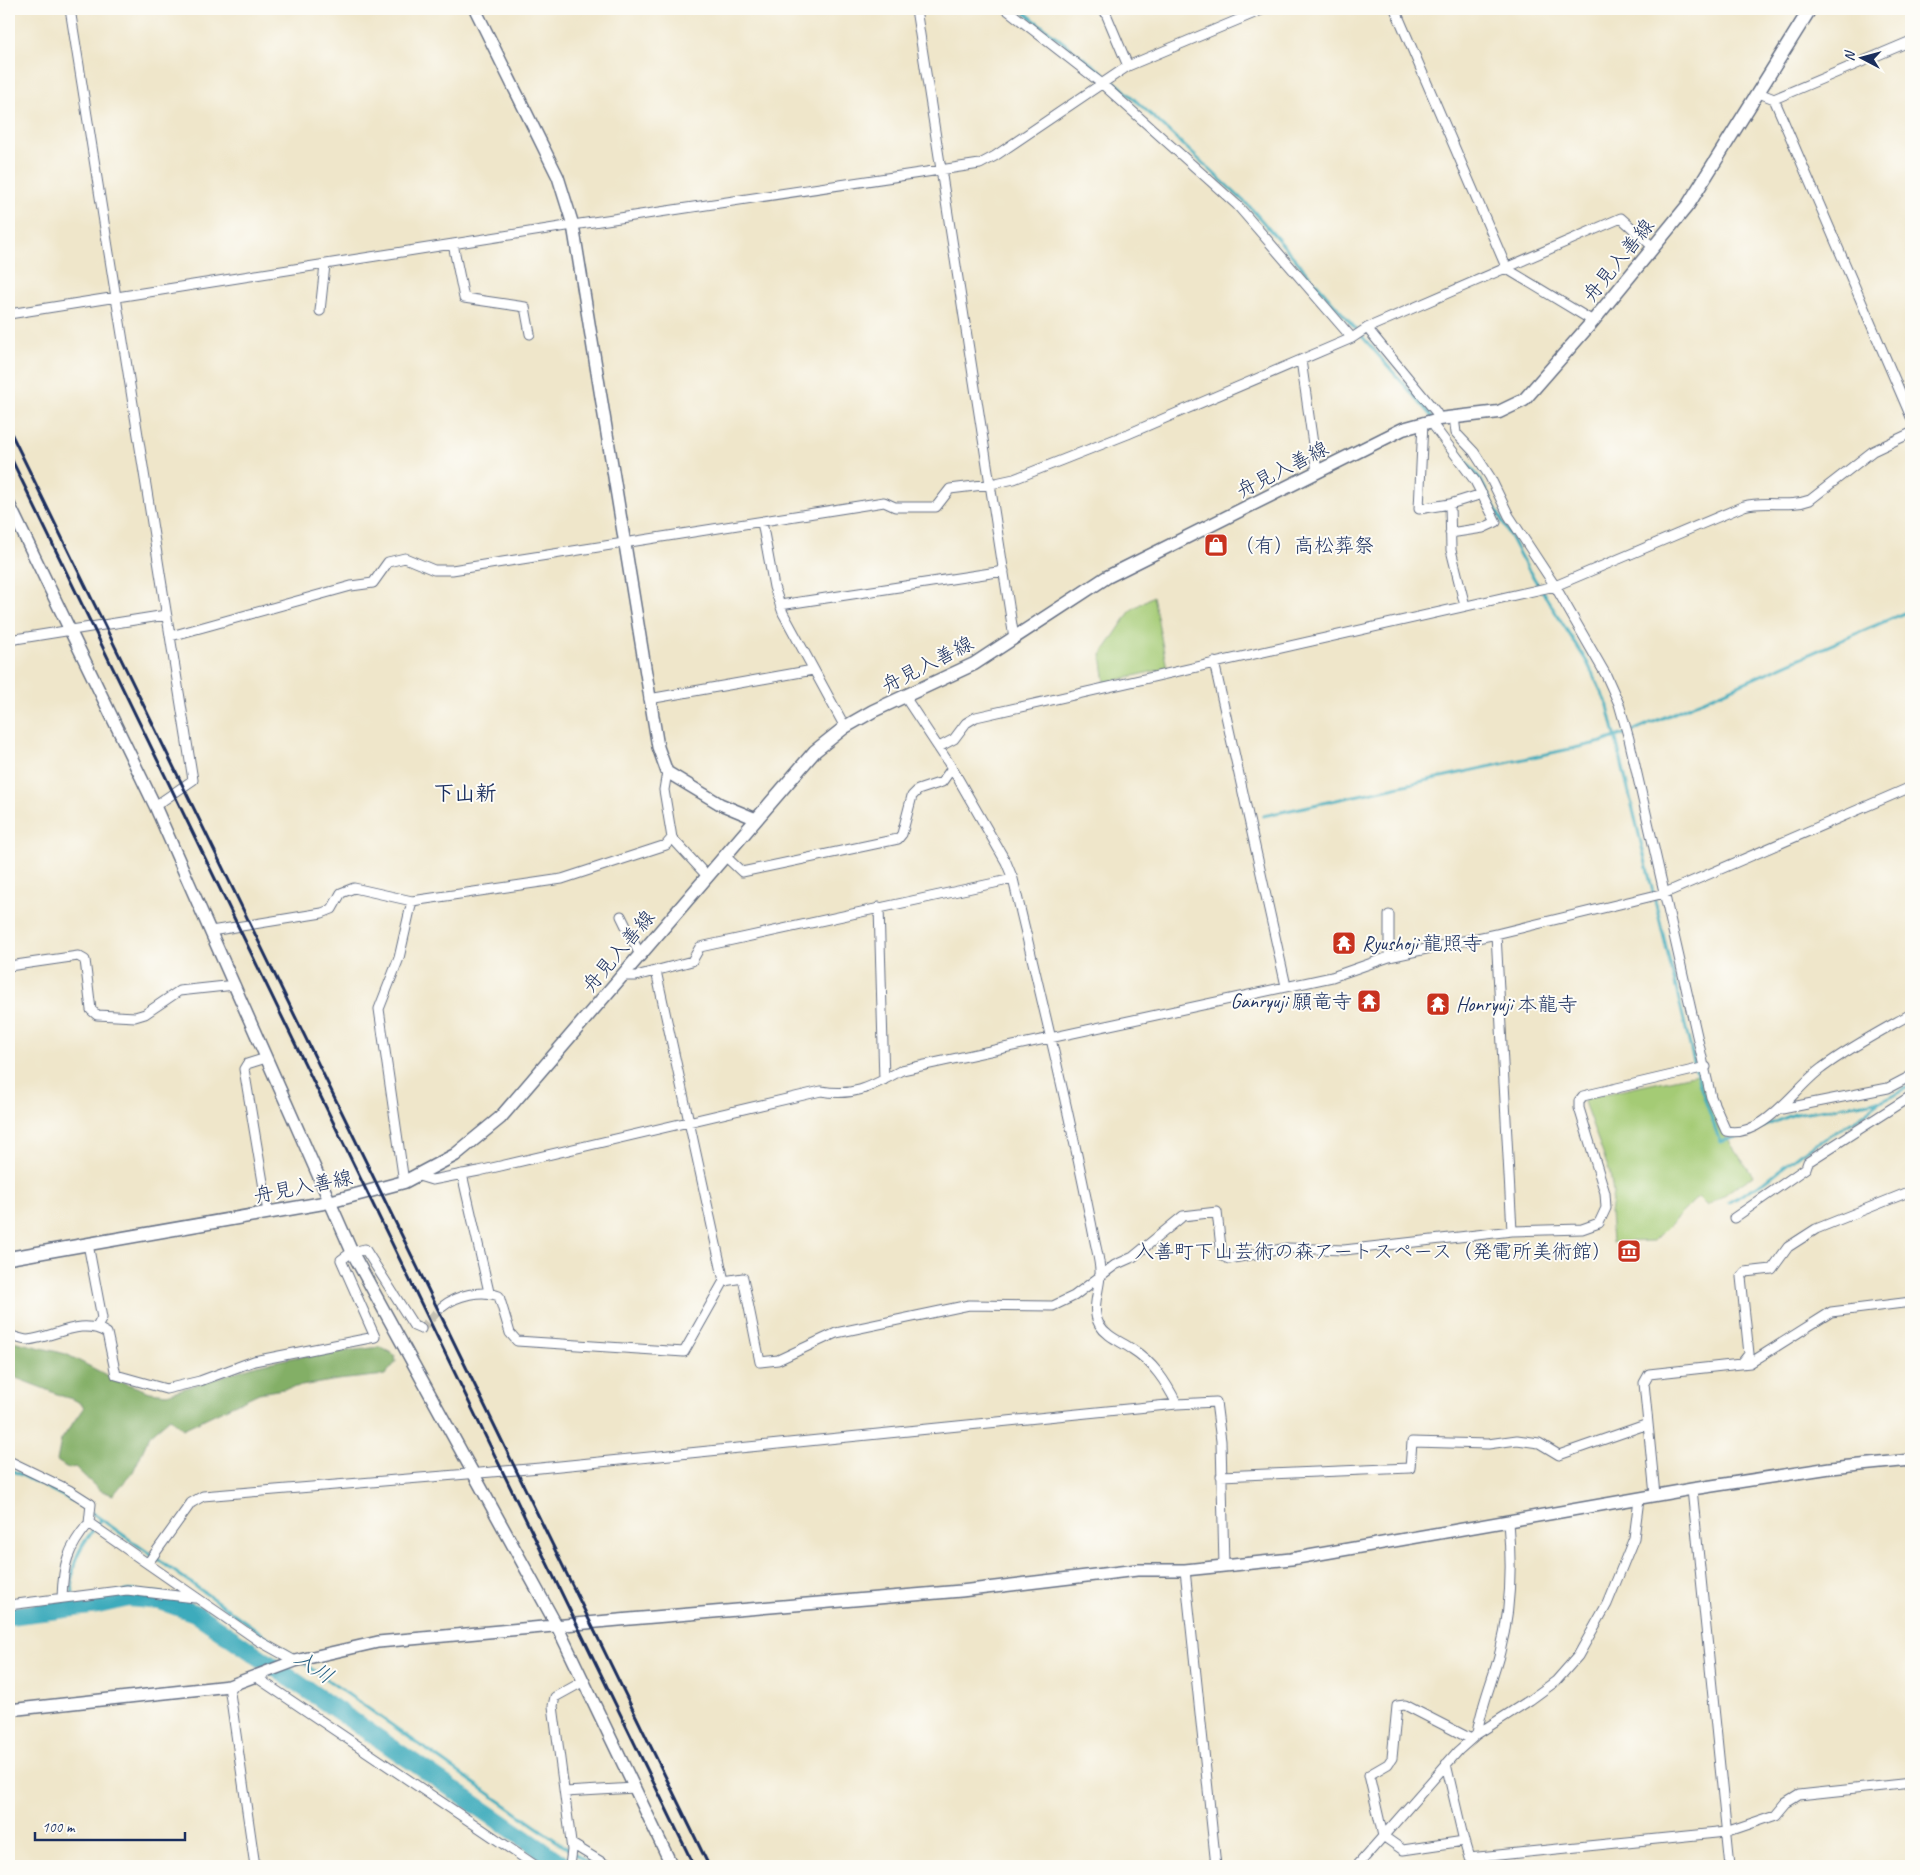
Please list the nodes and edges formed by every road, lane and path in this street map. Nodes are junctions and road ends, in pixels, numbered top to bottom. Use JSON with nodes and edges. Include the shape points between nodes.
{"nodes":[{"id":1,"x":70,"y":9,"type":"edge"},
{"id":2,"x":475,"y":9,"type":"edge"},
{"id":3,"x":916,"y":9,"type":"edge"},
{"id":4,"x":1006,"y":9,"type":"edge"},
{"id":5,"x":1104,"y":9,"type":"edge"},
{"id":6,"x":1264,"y":9,"type":"edge"},
{"id":7,"x":1395,"y":9,"type":"edge"},
{"id":8,"x":1810,"y":9,"type":"edge"},
{"id":9,"x":1911,"y":41,"type":"edge"},
{"id":10,"x":1128,"y":66,"type":"junction"},
{"id":11,"x":1101,"y":83,"type":"junction"},
{"id":12,"x":1759,"y":93,"type":"junction"},
{"id":13,"x":1774,"y":99,"type":"junction"},
{"id":14,"x":939,"y":168,"type":"junction"},
{"id":15,"x":573,"y":225,"type":"junction"},
{"id":16,"x":453,"y":244,"type":"junction"},
{"id":17,"x":1654,"y":247,"type":"junction"},
{"id":18,"x":325,"y":265,"type":"junction"},
{"id":19,"x":1507,"y":269,"type":"junction"},
{"id":20,"x":116,"y":298,"type":"junction"},
{"id":21,"x":320,"y":311,"type":"dead end"},
{"id":22,"x":9,"y":314,"type":"edge"},
{"id":23,"x":1593,"y":321,"type":"junction"},
{"id":24,"x":1367,"y":328,"type":"junction"},
{"id":25,"x":530,"y":334,"type":"dead end"},
{"id":26,"x":1352,"y":338,"type":"junction"},
{"id":27,"x":1301,"y":360,"type":"junction"},
{"id":28,"x":1454,"y":416,"type":"junction"},
{"id":29,"x":1911,"y":417,"type":"edge"},
{"id":30,"x":1431,"y":420,"type":"junction"},
{"id":31,"x":1911,"y":433,"type":"edge"},
{"id":32,"x":1317,"y":472,"type":"junction"},
{"id":33,"x":991,"y":484,"type":"junction"},
{"id":34,"x":1482,"y":494,"type":"junction"},
{"id":35,"x":9,"y":504,"type":"edge"},
{"id":36,"x":1450,"y":504,"type":"junction"},
{"id":37,"x":762,"y":522,"type":"junction"},
{"id":38,"x":1450,"y":533,"type":"junction"},
{"id":39,"x":625,"y":543,"type":"junction"},
{"id":40,"x":1004,"y":571,"type":"junction"},
{"id":41,"x":1555,"y":586,"type":"junction"},
{"id":42,"x":780,"y":605,"type":"junction"},
{"id":43,"x":1465,"y":606,"type":"junction"},
{"id":44,"x":166,"y":615,"type":"junction"},
{"id":45,"x":70,"y":630,"type":"junction"},
{"id":46,"x":171,"y":636,"type":"junction"},
{"id":47,"x":1014,"y":638,"type":"junction"},
{"id":48,"x":9,"y":640,"type":"edge"},
{"id":49,"x":1214,"y":662,"type":"junction"},
{"id":50,"x":813,"y":670,"type":"junction"},
{"id":51,"x":905,"y":697,"type":"junction"},
{"id":52,"x":649,"y":700,"type":"junction"},
{"id":53,"x":845,"y":727,"type":"junction"},
{"id":54,"x":939,"y":747,"type":"junction"},
{"id":55,"x":952,"y":768,"type":"junction"},
{"id":56,"x":668,"y":772,"type":"junction"},
{"id":57,"x":1911,"y":787,"type":"edge"},
{"id":58,"x":155,"y":806,"type":"junction"},
{"id":59,"x":756,"y":819,"type":"junction"},
{"id":60,"x":672,"y":838,"type":"junction"},
{"id":61,"x":724,"y":856,"type":"junction"},
{"id":62,"x":707,"y":876,"type":"junction"},
{"id":63,"x":1013,"y":879,"type":"junction"},
{"id":64,"x":1665,"y":893,"type":"junction"},
{"id":65,"x":412,"y":900,"type":"junction"},
{"id":66,"x":879,"y":907,"type":"junction"},
{"id":67,"x":1389,"y":915,"type":"dead end"},
{"id":68,"x":621,"y":916,"type":"dead end"},
{"id":69,"x":211,"y":931,"type":"junction"},
{"id":70,"x":1496,"y":934,"type":"junction"},
{"id":71,"x":640,"y":955,"type":"junction"},
{"id":72,"x":1389,"y":957,"type":"junction"},
{"id":73,"x":9,"y":966,"type":"edge"},
{"id":74,"x":656,"y":971,"type":"junction"},
{"id":75,"x":621,"y":976,"type":"junction"},
{"id":76,"x":235,"y":985,"type":"junction"},
{"id":77,"x":1286,"y":986,"type":"junction"},
{"id":78,"x":1911,"y":1014,"type":"edge"},
{"id":79,"x":1051,"y":1036,"type":"junction"},
{"id":80,"x":266,"y":1058,"type":"junction"},
{"id":81,"x":1706,"y":1067,"type":"junction"},
{"id":82,"x":1911,"y":1076,"type":"edge"},
{"id":83,"x":884,"y":1080,"type":"junction"},
{"id":84,"x":1911,"y":1096,"type":"edge"},
{"id":85,"x":1782,"y":1109,"type":"junction"},
{"id":86,"x":690,"y":1121,"type":"junction"},
{"id":87,"x":462,"y":1174,"type":"junction"},
{"id":88,"x":419,"y":1176,"type":"junction"},
{"id":89,"x":404,"y":1182,"type":"junction"},
{"id":90,"x":1911,"y":1191,"type":"edge"},
{"id":91,"x":329,"y":1202,"type":"junction"},
{"id":92,"x":268,"y":1212,"type":"junction"},
{"id":93,"x":1734,"y":1218,"type":"dead end"},
{"id":94,"x":1512,"y":1232,"type":"junction"},
{"id":95,"x":88,"y":1244,"type":"junction"},
{"id":96,"x":352,"y":1252,"type":"junction"},
{"id":97,"x":9,"y":1258,"type":"edge"},
{"id":98,"x":1101,"y":1274,"type":"junction"},
{"id":99,"x":724,"y":1281,"type":"junction"},
{"id":100,"x":489,"y":1292,"type":"junction"},
{"id":101,"x":1911,"y":1302,"type":"edge"},
{"id":102,"x":442,"y":1307,"type":"tunnel mouth"},
{"id":103,"x":98,"y":1327,"type":"junction"},
{"id":104,"x":421,"y":1328,"type":"dead end"},
{"id":105,"x":9,"y":1335,"type":"edge"},
{"id":106,"x":1742,"y":1363,"type":"junction"},
{"id":107,"x":1177,"y":1404,"type":"junction"},
{"id":108,"x":1648,"y":1424,"type":"junction"},
{"id":109,"x":1911,"y":1460,"type":"edge"},
{"id":110,"x":9,"y":1461,"type":"edge"},
{"id":111,"x":474,"y":1472,"type":"junction"},
{"id":112,"x":1221,"y":1476,"type":"junction"},
{"id":113,"x":1692,"y":1489,"type":"junction"},
{"id":114,"x":1655,"y":1496,"type":"junction"},
{"id":115,"x":1639,"y":1499,"type":"junction"},
{"id":116,"x":1508,"y":1522,"type":"junction"},
{"id":117,"x":88,"y":1523,"type":"junction"},
{"id":118,"x":148,"y":1563,"type":"junction"},
{"id":119,"x":1224,"y":1566,"type":"junction"},
{"id":120,"x":1185,"y":1570,"type":"junction"},
{"id":121,"x":62,"y":1598,"type":"junction"},
{"id":122,"x":196,"y":1598,"type":"junction"},
{"id":123,"x":9,"y":1605,"type":"edge"},
{"id":124,"x":557,"y":1626,"type":"junction"},
{"id":125,"x":291,"y":1663,"type":"junction"},
{"id":126,"x":260,"y":1676,"type":"junction"},
{"id":127,"x":584,"y":1681,"type":"junction"},
{"id":128,"x":229,"y":1686,"type":"junction"},
{"id":129,"x":9,"y":1710,"type":"edge"},
{"id":130,"x":1474,"y":1737,"type":"junction"},
{"id":131,"x":1446,"y":1764,"type":"junction"},
{"id":132,"x":1911,"y":1784,"type":"edge"},
{"id":133,"x":635,"y":1788,"type":"junction"},
{"id":134,"x":565,"y":1792,"type":"junction"},
{"id":135,"x":1726,"y":1832,"type":"junction"},
{"id":136,"x":1383,"y":1836,"type":"junction"},
{"id":137,"x":1464,"y":1841,"type":"junction"},
{"id":138,"x":572,"y":1847,"type":"junction"},
{"id":139,"x":255,"y":1866,"type":"edge"},
{"id":140,"x":536,"y":1866,"type":"edge"},
{"id":141,"x":570,"y":1866,"type":"edge"},
{"id":142,"x":608,"y":1866,"type":"edge"},
{"id":143,"x":672,"y":1866,"type":"edge"},
{"id":144,"x":1216,"y":1866,"type":"edge"},
{"id":145,"x":1357,"y":1866,"type":"edge"},
{"id":146,"x":1730,"y":1866,"type":"edge"}],
"edges":[{"from":1,"to":20,"type":"street"},
{"from":2,"to":15,"type":"street","via":[[558,177]]},
{"from":3,"to":14,"type":"street"},
{"from":4,"to":11,"type":"street"},
{"from":5,"to":10,"type":"street"},
{"from":6,"to":10,"type":"street"},
{"from":7,"to":19,"type":"street"},
{"from":8,"to":12,"type":"main road","name":"舟見入善線"},
{"from":9,"to":13,"type":"street"},
{"from":10,"to":11,"type":"street"},
{"from":11,"to":14,"type":"street","via":[[980,164]]},
{"from":11,"to":26,"type":"street","via":[[1237,205]]},
{"from":12,"to":13,"type":"street"},
{"from":12,"to":17,"type":"main road","name":"舟見入善線","via":[[1688,205]]},
{"from":13,"to":29,"type":"street"},
{"from":14,"to":15,"type":"street"},
{"from":14,"to":33,"type":"street"},
{"from":15,"to":16,"type":"street"},
{"from":15,"to":39,"type":"street"},
{"from":16,"to":18,"type":"street"},
{"from":16,"to":25,"type":"street","via":[[464,298],[525,307]]},
{"from":17,"to":19,"type":"street","via":[[1621,218]]},
{"from":17,"to":23,"type":"main road","name":"舟見入善線"},
{"from":18,"to":20,"type":"street"},
{"from":18,"to":21,"type":"street"},
{"from":19,"to":23,"type":"street"},
{"from":19,"to":24,"type":"street"},
{"from":20,"to":22,"type":"street"},
{"from":20,"to":44,"type":"street"},
{"from":23,"to":28,"type":"main road","name":"舟見入善線","via":[[1524,400],[1498,412]]},
{"from":24,"to":26,"type":"street"},
{"from":24,"to":30,"type":"street","via":[[1436,412]]},
{"from":26,"to":27,"type":"street"},
{"from":27,"to":32,"type":"street"},
{"from":27,"to":33,"type":"street","via":[[1128,434],[1014,479]]},
{"from":28,"to":30,"type":"main road","name":"舟見入善線"},
{"from":28,"to":41,"type":"street","via":[[1456,433],[1474,452],[1509,516]]},
{"from":30,"to":32,"type":"main road","name":"舟見入善線","via":[[1403,429]]},
{"from":30,"to":34,"type":"street"},
{"from":30,"to":36,"type":"street","via":[[1419,509]]},
{"from":31,"to":41,"type":"street","via":[[1873,451],[1810,500],[1800,504],[1755,503],[1744,506]]},
{"from":32,"to":47,"type":"main road","name":"舟見入善線","via":[[1107,577]]},
{"from":33,"to":37,"type":"street","via":[[950,489],[936,507],[895,507],[884,502]]},
{"from":33,"to":40,"type":"street"},
{"from":34,"to":36,"type":"street"},
{"from":34,"to":38,"type":"street","via":[[1496,522],[1483,528]]},
{"from":35,"to":45,"type":"street"},
{"from":36,"to":38,"type":"street"},
{"from":37,"to":39,"type":"street"},
{"from":37,"to":42,"type":"street"},
{"from":38,"to":43,"type":"street"},
{"from":39,"to":46,"type":"street","via":[[452,570],[434,570],[405,558],[388,562],[373,583],[351,586]]},
{"from":39,"to":52,"type":"street"},
{"from":40,"to":42,"type":"street"},
{"from":40,"to":47,"type":"street"},
{"from":41,"to":43,"type":"street"},
{"from":41,"to":64,"type":"street","via":[[1619,704]]},
{"from":42,"to":50,"type":"street"},
{"from":43,"to":49,"type":"street"},
{"from":44,"to":45,"type":"street"},
{"from":44,"to":46,"type":"street"},
{"from":45,"to":48,"type":"street"},
{"from":45,"to":58,"type":"street"},
{"from":46,"to":58,"type":"street","via":[[193,780]]},
{"from":47,"to":51,"type":"main road","name":"舟見入善線","via":[[974,664]]},
{"from":49,"to":54,"type":"street","via":[[976,717],[966,723],[954,739]]},
{"from":49,"to":77,"type":"street"},
{"from":50,"to":52,"type":"street"},
{"from":50,"to":53,"type":"street"},
{"from":51,"to":53,"type":"main road","name":"舟見入善線"},
{"from":51,"to":54,"type":"street"},
{"from":52,"to":56,"type":"street","via":[[658,747]]},
{"from":53,"to":59,"type":"main road","name":"舟見入善線","via":[[815,751]]},
{"from":54,"to":55,"type":"street"},
{"from":55,"to":61,"type":"street","via":[[942,782],[918,790],[912,796],[898,839],[742,872]]},
{"from":55,"to":63,"type":"street"},
{"from":56,"to":59,"type":"street","via":[[720,804]]},
{"from":56,"to":60,"type":"street","via":[[664,790]]},
{"from":57,"to":64,"type":"street"},
{"from":58,"to":69,"type":"street"},
{"from":59,"to":61,"type":"main road","name":"舟見入善線"},
{"from":60,"to":62,"type":"street"},
{"from":60,"to":65,"type":"street","via":[[666,845],[562,879]]},
{"from":61,"to":62,"type":"main road","name":"舟見入善線"},
{"from":62,"to":71,"type":"main road","name":"舟見入善線"},
{"from":63,"to":66,"type":"street"},
{"from":63,"to":79,"type":"street"},
{"from":64,"to":70,"type":"street"},
{"from":64,"to":81,"type":"street"},
{"from":65,"to":69,"type":"street","via":[[354,888],[341,893],[332,909],[322,913]]},
{"from":65,"to":89,"type":"street","via":[[399,958],[378,1009]]},
{"from":66,"to":74,"type":"street","via":[[700,947],[692,961]]},
{"from":66,"to":83,"type":"street"},
{"from":67,"to":72,"type":"street"},
{"from":68,"to":71,"type":"street"},
{"from":69,"to":76,"type":"street"},
{"from":70,"to":72,"type":"street"},
{"from":70,"to":94,"type":"street"},
{"from":71,"to":75,"type":"main road","name":"舟見入善線"},
{"from":72,"to":77,"type":"street","via":[[1332,978]]},
{"from":73,"to":76,"type":"street","via":[[78,956],[85,960],[91,1010],[97,1015],[136,1017],[179,991]]},
{"from":74,"to":75,"type":"street"},
{"from":74,"to":86,"type":"street"},
{"from":75,"to":88,"type":"main road","name":"舟見入善線","via":[[500,1118],[455,1156]]},
{"from":76,"to":80,"type":"street"},
{"from":77,"to":79,"type":"street"},
{"from":78,"to":85,"type":"street","via":[[1820,1069]]},
{"from":79,"to":83,"type":"street","via":[[902,1070]]},
{"from":79,"to":98,"type":"street"},
{"from":80,"to":91,"type":"street"},
{"from":80,"to":92,"type":"street","via":[[247,1064],[244,1069]]},
{"from":81,"to":85,"type":"street","via":[[1711,1097],[1726,1131],[1734,1133],[1756,1125]]},
{"from":81,"to":94,"type":"street","via":[[1583,1096],[1579,1100],[1579,1108],[1606,1193],[1606,1208],[1599,1223],[1582,1229]]},
{"from":82,"to":85,"type":"street","via":[[1882,1090]]},
{"from":83,"to":86,"type":"street","via":[[854,1092],[821,1091]]},
{"from":84,"to":93,"type":"street","via":[[1808,1162],[1806,1168]]},
{"from":86,"to":87,"type":"street"},
{"from":86,"to":99,"type":"street"},
{"from":87,"to":88,"type":"street","via":[[432,1180]]},
{"from":87,"to":100,"type":"street"},
{"from":88,"to":89,"type":"main road","name":"舟見入善線"},
{"from":89,"to":91,"type":"main road","name":"舟見入善線"},
{"from":90,"to":106,"type":"street","via":[[1816,1229],[1788,1248],[1772,1269],[1745,1272],[1741,1277],[1749,1354]]},
{"from":91,"to":92,"type":"main road","name":"舟見入善線"},
{"from":91,"to":96,"type":"street"},
{"from":92,"to":95,"type":"main road","name":"舟見入善線"},
{"from":94,"to":98,"type":"street","via":[[1344,1250],[1287,1248],[1229,1259],[1222,1256],[1218,1212],[1183,1216],[1133,1257]]},
{"from":95,"to":97,"type":"main road","name":"舟見入善線"},
{"from":95,"to":103,"type":"street","via":[[102,1318]]},
{"from":96,"to":103,"type":"street","via":[[341,1260],[375,1337],[254,1361],[200,1381],[166,1389],[116,1375],[107,1333]]},
{"from":96,"to":104,"type":"street","via":[[364,1250],[414,1326]]},
{"from":96,"to":111,"type":"street"},
{"from":98,"to":99,"type":"street","via":[[1074,1296],[1053,1306],[969,1305],[836,1333],[778,1360],[760,1362],[743,1278]]},
{"from":98,"to":107,"type":"street","via":[[1095,1308],[1099,1324],[1156,1370]]},
{"from":99,"to":100,"type":"street","via":[[684,1352],[517,1341],[510,1333],[499,1296]]},
{"from":100,"to":102,"type":"street","via":[[452,1298]]},
{"from":101,"to":106,"type":"street","via":[[1831,1312],[1750,1363]]},
{"from":103,"to":105,"type":"street","via":[[84,1326],[26,1340]]},
{"from":106,"to":108,"type":"street","via":[[1649,1374],[1644,1383]]},
{"from":107,"to":111,"type":"street"},
{"from":107,"to":112,"type":"street","via":[[1216,1402]]},
{"from":108,"to":112,"type":"street","via":[[1559,1455],[1539,1443],[1517,1440],[1488,1444],[1412,1442],[1410,1468]]},
{"from":108,"to":114,"type":"street"},
{"from":109,"to":113,"type":"street","via":[[1830,1468]]},
{"from":110,"to":117,"type":"street","via":[[91,1504]]},
{"from":111,"to":118,"type":"street","via":[[203,1496],[191,1503]]},
{"from":111,"to":124,"type":"street"},
{"from":112,"to":119,"type":"street"},
{"from":113,"to":114,"type":"street"},
{"from":113,"to":135,"type":"street"},
{"from":114,"to":115,"type":"street"},
{"from":115,"to":116,"type":"street"},
{"from":115,"to":130,"type":"street","via":[[1634,1538],[1607,1604],[1578,1656],[1556,1681],[1537,1696]]},
{"from":116,"to":119,"type":"street","via":[[1292,1560]]},
{"from":116,"to":130,"type":"street","via":[[1511,1556],[1508,1608],[1500,1651]]},
{"from":117,"to":118,"type":"street"},
{"from":117,"to":121,"type":"street","via":[[68,1552],[63,1567]]},
{"from":118,"to":122,"type":"street"},
{"from":119,"to":120,"type":"street"},
{"from":120,"to":124,"type":"street","via":[[1137,1570],[954,1592]]},
{"from":120,"to":144,"type":"street"},
{"from":121,"to":122,"type":"street","via":[[127,1590]]},
{"from":121,"to":123,"type":"street"},
{"from":122,"to":125,"type":"street"},
{"from":124,"to":125,"type":"street","via":[[378,1642]]},
{"from":124,"to":127,"type":"street"},
{"from":125,"to":126,"type":"street"},
{"from":126,"to":128,"type":"street"},
{"from":126,"to":140,"type":"street"},
{"from":127,"to":133,"type":"street"},
{"from":127,"to":134,"type":"street","via":[[555,1697]]},
{"from":128,"to":129,"type":"street"},
{"from":128,"to":139,"type":"street"},
{"from":130,"to":131,"type":"street"},
{"from":130,"to":136,"type":"street","via":[[1405,1705],[1397,1706],[1392,1758],[1369,1775]]},
{"from":131,"to":136,"type":"street"},
{"from":131,"to":137,"type":"street"},
{"from":132,"to":135,"type":"street","via":[[1799,1795],[1776,1815]]},
{"from":133,"to":134,"type":"street"},
{"from":133,"to":143,"type":"street"},
{"from":134,"to":138,"type":"street"},
{"from":135,"to":137,"type":"street","via":[[1469,1858]]},
{"from":135,"to":146,"type":"street"},
{"from":136,"to":137,"type":"street","via":[[1403,1850]]},
{"from":136,"to":145,"type":"street"},
{"from":138,"to":141,"type":"street"},
{"from":138,"to":142,"type":"street"}]}
